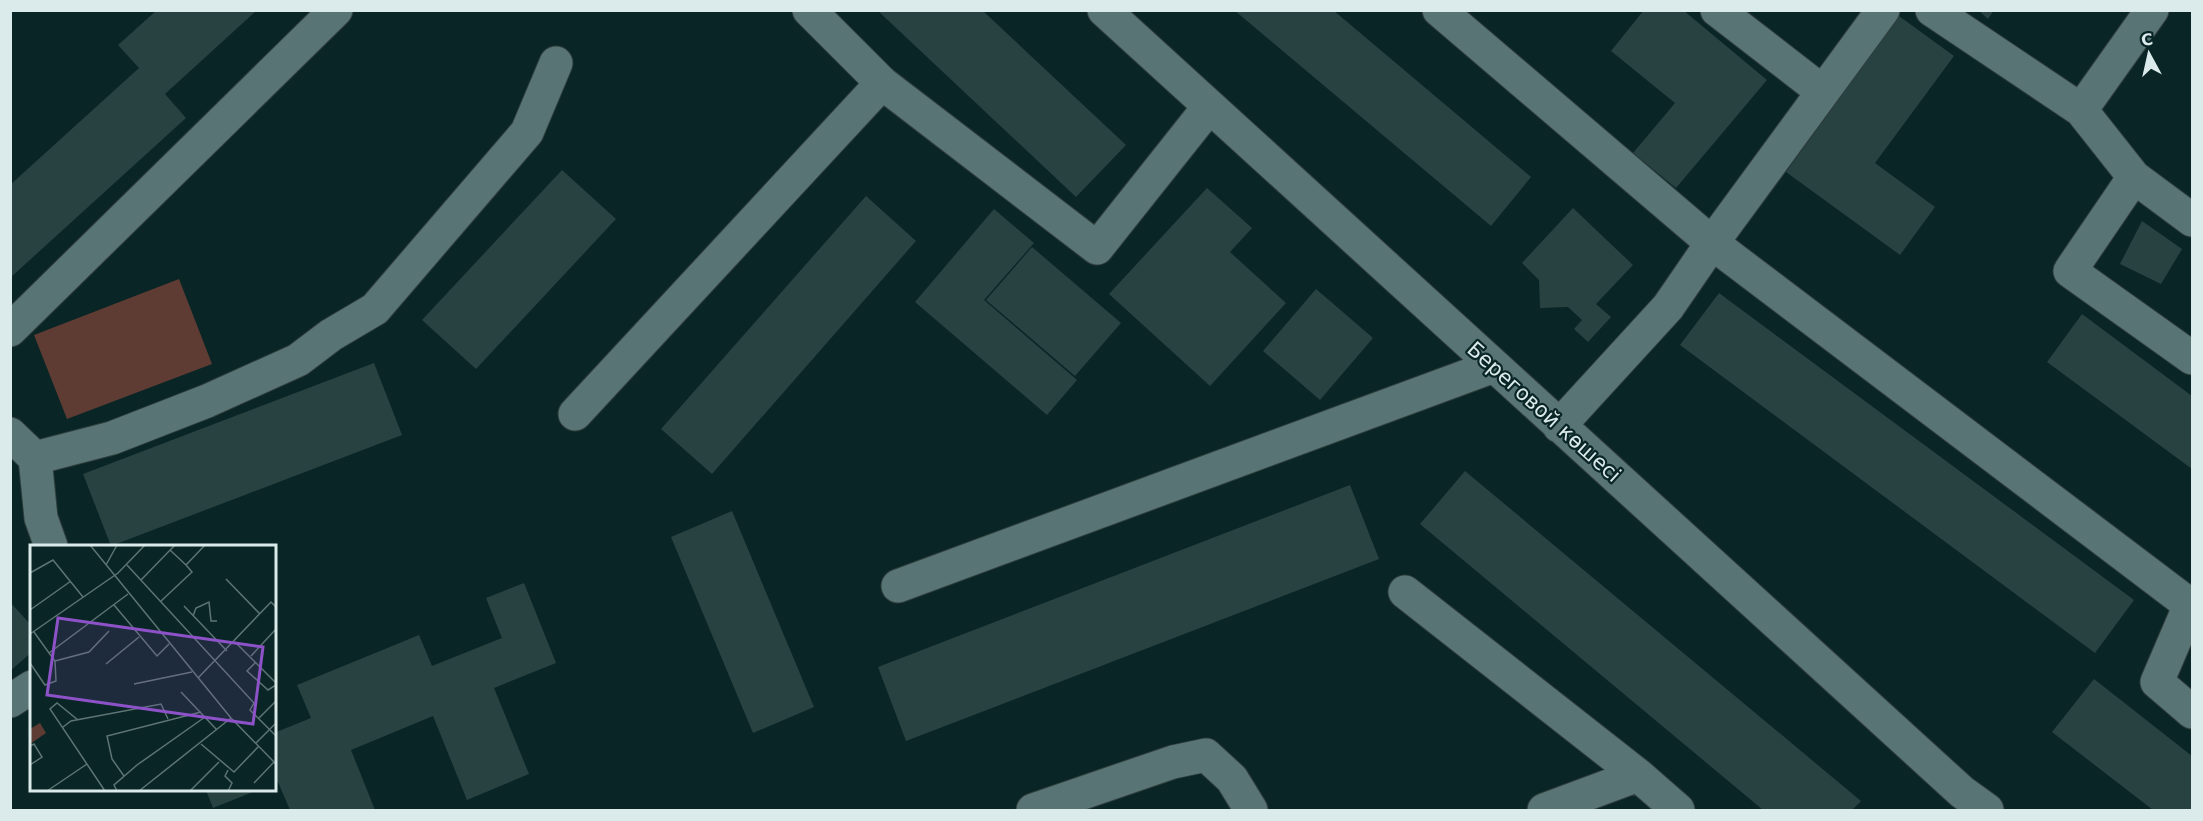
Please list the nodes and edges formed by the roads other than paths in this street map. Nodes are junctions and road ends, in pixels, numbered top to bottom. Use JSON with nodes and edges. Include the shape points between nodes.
{"nodes":[{"id":1,"x":336,"y":10,"type":"edge"},
{"id":2,"x":809,"y":10,"type":"edge"},
{"id":3,"x":1104,"y":10,"type":"edge"},
{"id":4,"x":1439,"y":10,"type":"edge"},
{"id":5,"x":1717,"y":10,"type":"edge"},
{"id":6,"x":1883,"y":10,"type":"edge"},
{"id":7,"x":1932,"y":10,"type":"edge"},
{"id":8,"x":2152,"y":10,"type":"edge"},
{"id":9,"x":556,"y":63,"type":"dead end"},
{"id":10,"x":882,"y":83,"type":"junction"},
{"id":11,"x":1823,"y":92,"type":"junction"},
{"id":12,"x":1209,"y":107,"type":"junction"},
{"id":13,"x":2081,"y":110,"type":"junction"},
{"id":14,"x":2134,"y":177,"type":"junction"},
{"id":15,"x":2193,"y":220,"type":"edge"},
{"id":16,"x":1712,"y":243,"type":"junction"},
{"id":17,"x":10,"y":330,"type":"edge"},
{"id":18,"x":2193,"y":357,"type":"edge"},
{"id":19,"x":1494,"y":366,"type":"junction"},
{"id":20,"x":575,"y":414,"type":"dead end"},
{"id":21,"x":1558,"y":426,"type":"junction"},
{"id":22,"x":10,"y":434,"type":"edge"},
{"id":23,"x":35,"y":458,"type":"junction"},
{"id":24,"x":51,"y":545,"type":"edge"},
{"id":25,"x":898,"y":586,"type":"dead end"},
{"id":26,"x":1405,"y":592,"type":"dead end"},
{"id":27,"x":30,"y":688,"type":"edge"},
{"id":28,"x":10,"y":700,"type":"edge"},
{"id":29,"x":2193,"y":712,"type":"edge"},
{"id":30,"x":1638,"y":775,"type":"junction"},
{"id":31,"x":1965,"y":804,"type":"edge"},
{"id":32,"x":1033,"y":810,"type":"edge"},
{"id":33,"x":1251,"y":810,"type":"edge"},
{"id":34,"x":1544,"y":810,"type":"edge"},
{"id":35,"x":1678,"y":810,"type":"edge"}],
"edges":[{"from":1,"to":17,"type":"street"},
{"from":2,"to":10,"type":"street"},
{"from":3,"to":12,"type":"street","name":"Береговой көшесі"},
{"from":4,"to":16,"type":"street"},
{"from":5,"to":11,"type":"street"},
{"from":6,"to":11,"type":"street"},
{"from":7,"to":13,"type":"street"},
{"from":8,"to":13,"type":"street"},
{"from":9,"to":23,"type":"street","via":[[527,132],[375,309],[298,360],[207,401],[112,438]]},
{"from":10,"to":12,"type":"street","via":[[1096,248]]},
{"from":10,"to":20,"type":"street"},
{"from":11,"to":16,"type":"street"},
{"from":12,"to":19,"type":"street","name":"Береговой көшесі"},
{"from":13,"to":14,"type":"street"},
{"from":14,"to":15,"type":"street"},
{"from":14,"to":18,"type":"street","via":[[2070,271]]},
{"from":16,"to":21,"type":"street","via":[[1668,307]]},
{"from":16,"to":29,"type":"street","via":[[2190,605],[2157,682]]},
{"from":19,"to":21,"type":"street","name":"Береговой көшесі"},
{"from":19,"to":25,"type":"street"},
{"from":21,"to":31,"type":"street","name":"Береговой көшесі"},
{"from":22,"to":23,"type":"street"},
{"from":23,"to":24,"type":"street","via":[[41,518]]},
{"from":26,"to":30,"type":"street"},
{"from":27,"to":28,"type":"street"},
{"from":30,"to":34,"type":"street"},
{"from":30,"to":35,"type":"street"},
{"from":32,"to":33,"type":"street","via":[[1173,762],[1206,755],[1232,779]]}]}
